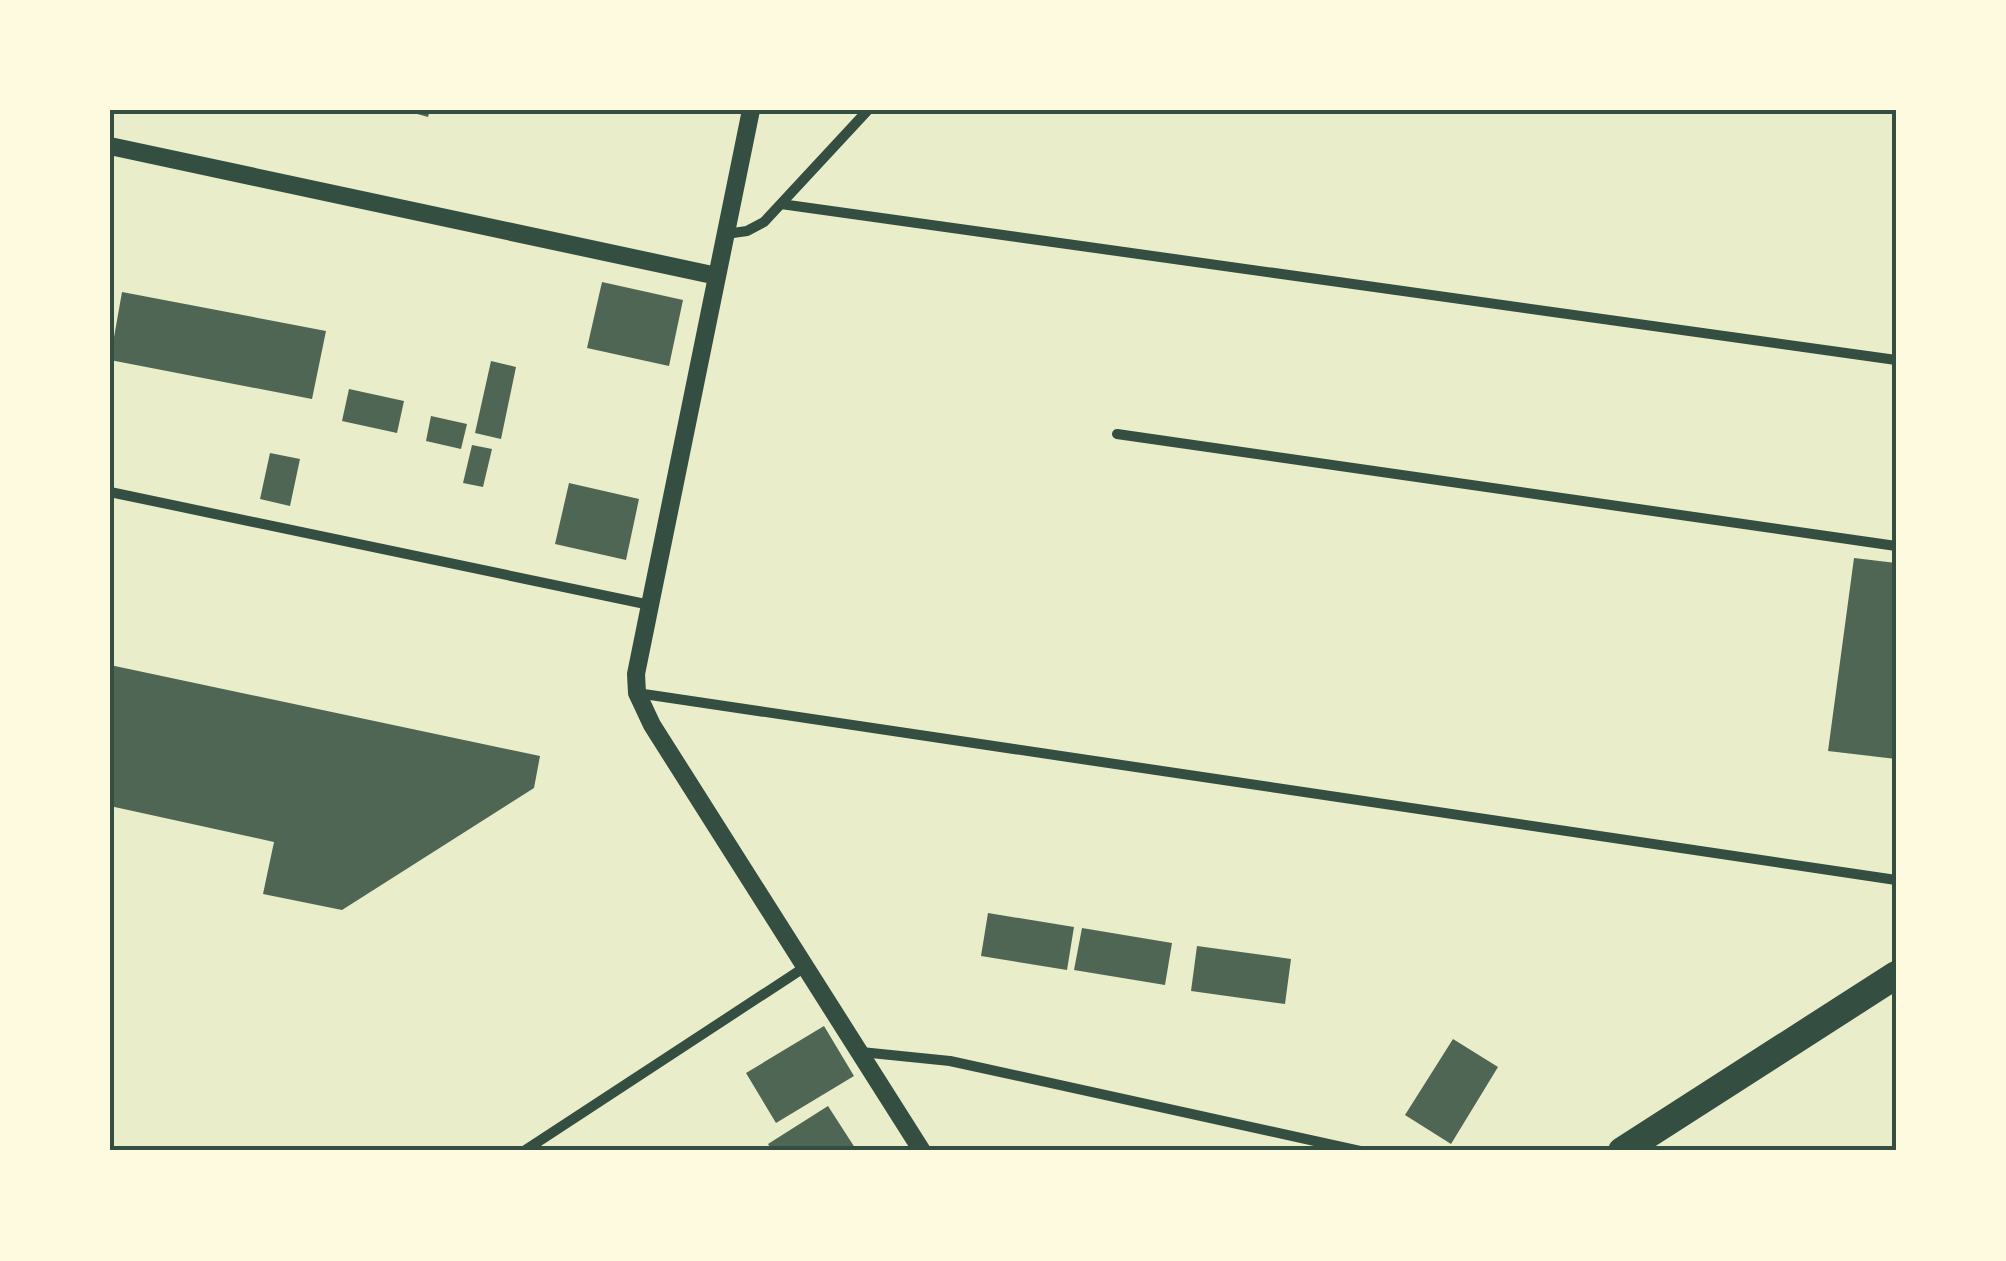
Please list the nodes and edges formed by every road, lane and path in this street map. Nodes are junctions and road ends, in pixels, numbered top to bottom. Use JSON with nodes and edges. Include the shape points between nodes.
{"nodes":[{"id":1,"x":751,"y":110,"type":"edge"},
{"id":2,"x":868,"y":110,"type":"edge"},
{"id":3,"x":110,"y":146,"type":"edge"},
{"id":4,"x":782,"y":204,"type":"junction"},
{"id":5,"x":726,"y":234,"type":"junction"},
{"id":6,"x":717,"y":276,"type":"junction"},
{"id":7,"x":1896,"y":360,"type":"edge"},
{"id":8,"x":1116,"y":434,"type":"dead end"},
{"id":9,"x":110,"y":492,"type":"edge"},
{"id":10,"x":1896,"y":546,"type":"edge"},
{"id":11,"x":650,"y":605,"type":"junction"},
{"id":12,"x":637,"y":694,"type":"junction"},
{"id":13,"x":1896,"y":880,"type":"edge"},
{"id":14,"x":806,"y":967,"type":"junction"},
{"id":15,"x":1896,"y":975,"type":"edge"},
{"id":16,"x":861,"y":1052,"type":"junction"},
{"id":17,"x":524,"y":1151,"type":"edge"},
{"id":18,"x":922,"y":1151,"type":"edge"},
{"id":19,"x":1360,"y":1151,"type":"edge"},
{"id":20,"x":1622,"y":1151,"type":"edge"}],
"edges":[{"from":1,"to":5,"type":"street"},
{"from":2,"to":4,"type":"street"},
{"from":3,"to":6,"type":"street"},
{"from":4,"to":5,"type":"street","via":[[764,222]]},
{"from":4,"to":7,"type":"street"},
{"from":5,"to":6,"type":"street"},
{"from":6,"to":11,"type":"street"},
{"from":8,"to":10,"type":"street"},
{"from":9,"to":11,"type":"street"},
{"from":11,"to":12,"type":"street"},
{"from":12,"to":13,"type":"street"},
{"from":12,"to":14,"type":"street"},
{"from":14,"to":16,"type":"street"},
{"from":14,"to":17,"type":"street"},
{"from":15,"to":20,"type":"highway"},
{"from":16,"to":18,"type":"street"},
{"from":16,"to":19,"type":"street","via":[[950,1061]]}]}
